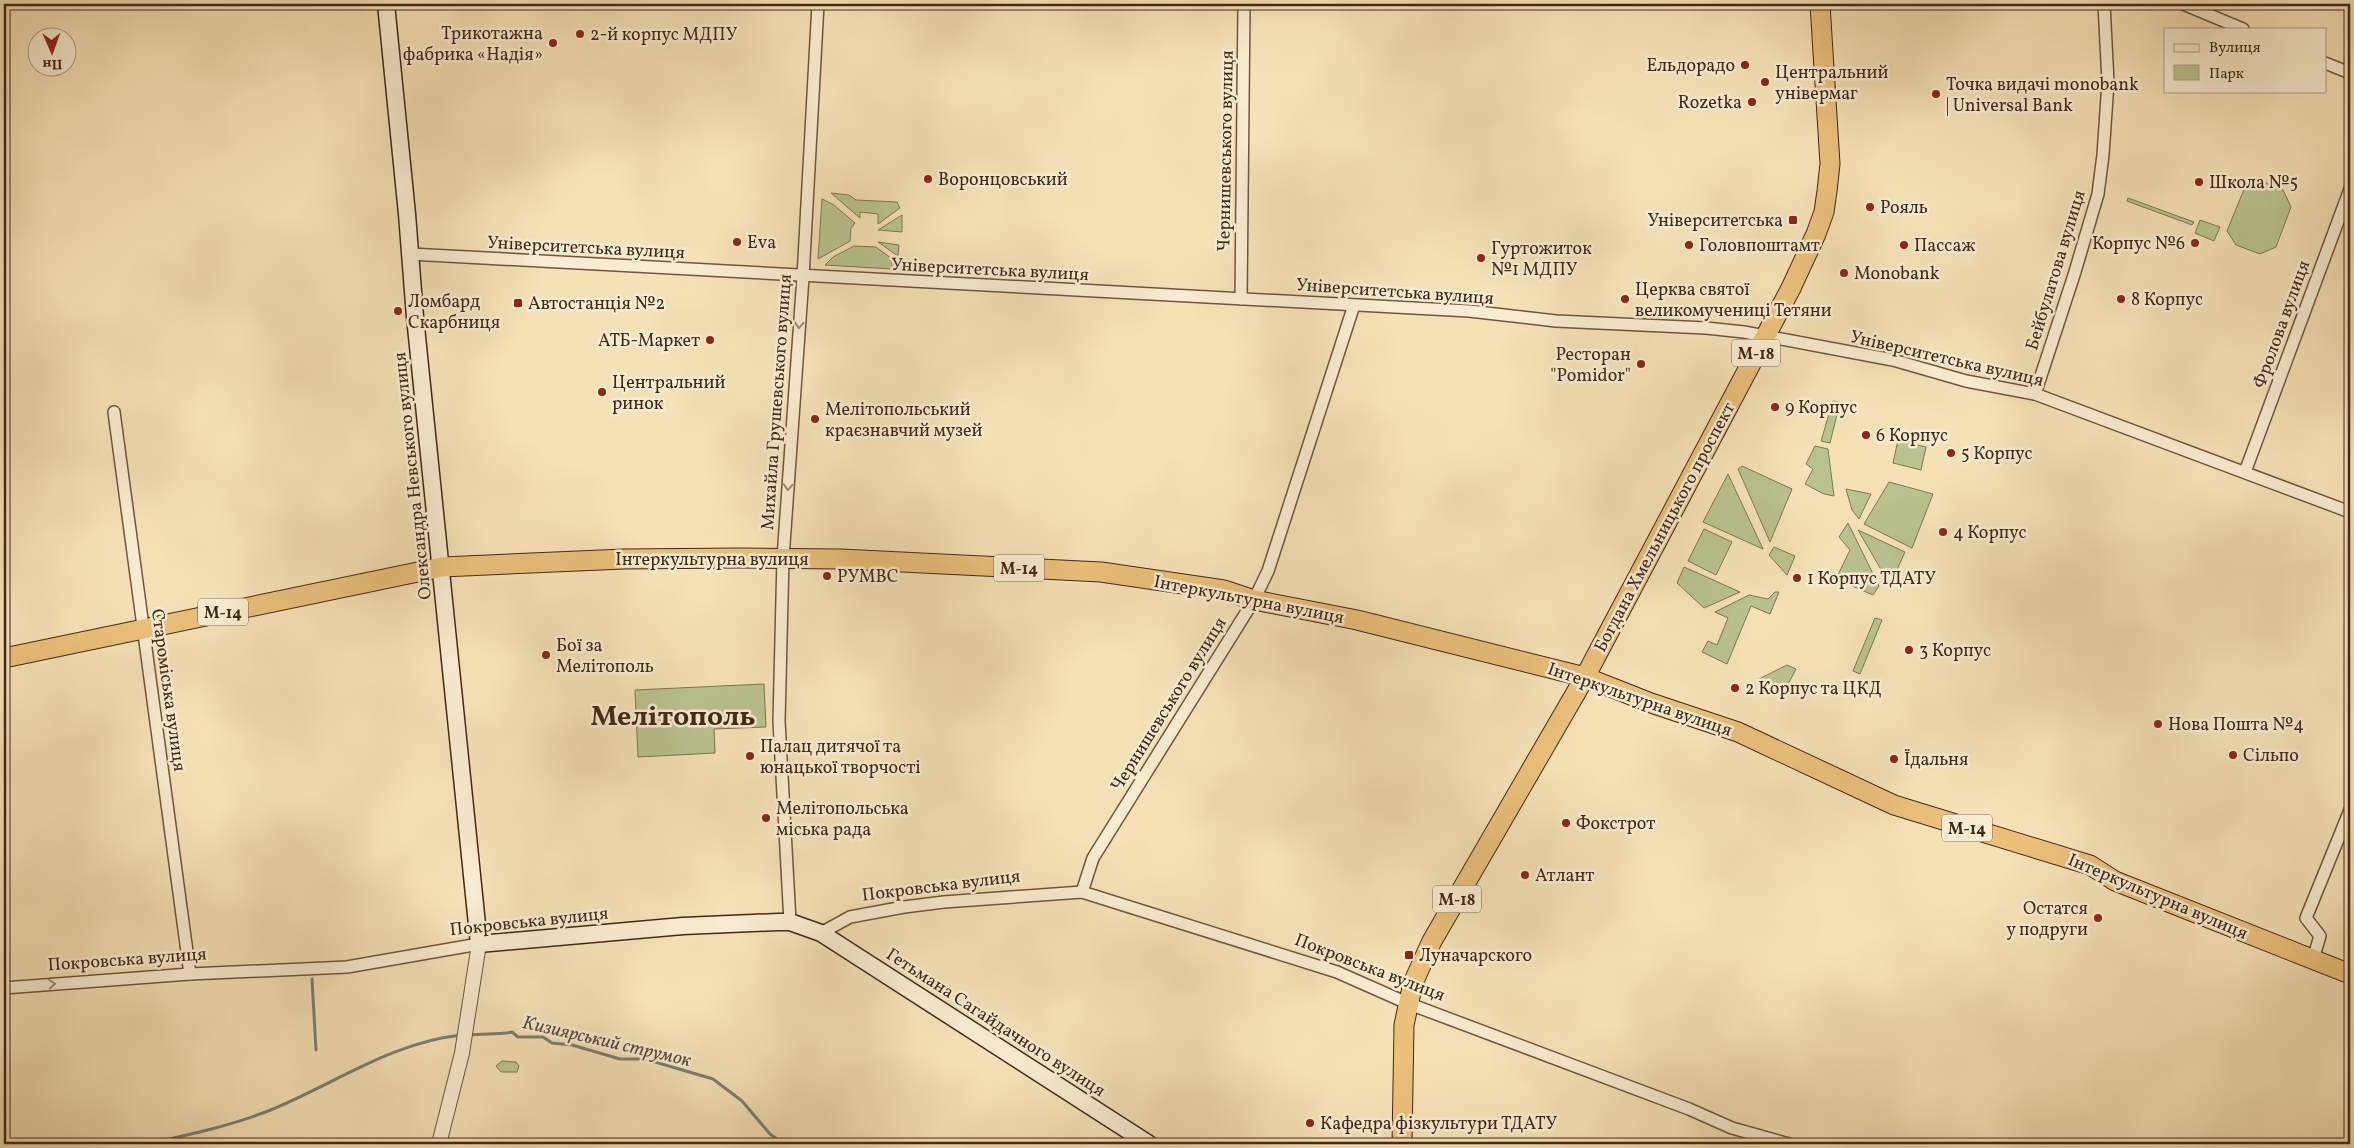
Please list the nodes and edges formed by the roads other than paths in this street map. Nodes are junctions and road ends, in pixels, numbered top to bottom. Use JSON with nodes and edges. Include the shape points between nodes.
{"nodes":[{"id":1,"x":386,"y":4,"type":"edge"},
{"id":2,"x":818,"y":4,"type":"edge"},
{"id":3,"x":1244,"y":4,"type":"edge"},
{"id":4,"x":1820,"y":4,"type":"edge"},
{"id":5,"x":2104,"y":4,"type":"edge"},
{"id":6,"x":2183,"y":4,"type":"edge"},
{"id":7,"x":2241,"y":28,"type":"edge"},
{"id":8,"x":2326,"y":63,"type":"edge"},
{"id":9,"x":2350,"y":73,"type":"edge"},
{"id":10,"x":2350,"y":189,"type":"edge"},
{"id":11,"x":410,"y":254,"type":"junction"},
{"id":12,"x":803,"y":276,"type":"junction"},
{"id":13,"x":1240,"y":299,"type":"junction"},
{"id":14,"x":1354,"y":305,"type":"junction"},
{"id":15,"x":1766,"y":335,"type":"junction"},
{"id":16,"x":2035,"y":394,"type":"junction"},
{"id":17,"x":114,"y":412,"type":"dead end"},
{"id":18,"x":2245,"y":472,"type":"junction"},
{"id":19,"x":2350,"y":512,"type":"edge"},
{"id":20,"x":783,"y":558,"type":"junction"},
{"id":21,"x":442,"y":567,"type":"junction"},
{"id":22,"x":1254,"y":600,"type":"junction"},
{"id":23,"x":143,"y":628,"type":"junction"},
{"id":24,"x":4,"y":658,"type":"edge"},
{"id":25,"x":1585,"y":677,"type":"junction"},
{"id":26,"x":2350,"y":810,"type":"edge"},
{"id":27,"x":1082,"y":892,"type":"junction"},
{"id":28,"x":790,"y":922,"type":"junction"},
{"id":29,"x":821,"y":933,"type":"junction"},
{"id":30,"x":479,"y":944,"type":"junction"},
{"id":31,"x":2313,"y":959,"type":"junction"},
{"id":32,"x":190,"y":974,"type":"junction"},
{"id":33,"x":2350,"y":974,"type":"edge"},
{"id":34,"x":4,"y":988,"type":"edge"},
{"id":35,"x":1408,"y":1003,"type":"junction"},
{"id":36,"x":439,"y":1144,"type":"edge"},
{"id":37,"x":1149,"y":1144,"type":"edge"},
{"id":38,"x":1402,"y":1144,"type":"edge"},
{"id":39,"x":1789,"y":1144,"type":"edge"}],
"edges":[{"from":1,"to":11,"type":"main road","name":"Олександра Невського вулиця"},
{"from":2,"to":12,"type":"street","name":"Михайла Грушевського вулиця"},
{"from":3,"to":13,"type":"street","name":"Чернишевського вулиця"},
{"from":4,"to":15,"type":"highway","name":"Богдана Хмельницького проспект","number":"М-18","via":[[1830,164],[1824,212],[1791,288]]},
{"from":5,"to":16,"type":"street","name":"Бейбулатова вулиця","via":[[2108,82],[2098,194]]},
{"from":6,"to":7,"type":"street"},
{"from":8,"to":9,"type":"street"},
{"from":10,"to":18,"type":"street","name":"Фролова вулиця"},
{"from":11,"to":12,"type":"street","name":"Університетська вулиця"},
{"from":11,"to":21,"type":"main road","name":"Олександра Невського вулиця"},
{"from":12,"to":13,"type":"street","name":"Університетська вулиця"},
{"from":12,"to":20,"type":"street","name":"Михайла Грушевського вулиця","one_way":true},
{"from":13,"to":14,"type":"street","name":"Університетська вулиця"},
{"from":14,"to":15,"type":"street","name":"Університетська вулиця","via":[[1706,328]]},
{"from":14,"to":22,"type":"street","name":"Чернишевського вулиця","via":[[1268,571]]},
{"from":15,"to":16,"type":"street","name":"Університетська вулиця","via":[[1893,360],[1966,381]]},
{"from":15,"to":25,"type":"highway","name":"Богдана Хмельницького проспект","number":"М-18"},
{"from":16,"to":18,"type":"street","name":"Університетська вулиця"},
{"from":17,"to":23,"type":"street","name":"Староміська вулиця"},
{"from":18,"to":19,"type":"street","name":"Університетська вулиця"},
{"from":20,"to":21,"type":"highway","name":"Інтеркультурна вулиця","number":"М-14","via":[[624,559]]},
{"from":20,"to":22,"type":"highway","name":"Інтеркультурна вулиця","number":"М-14","via":[[1101,572],[1224,590]]},
{"from":20,"to":28,"type":"street","name":"Михайла Грушевського вулиця","via":[[779,721]]},
{"from":21,"to":23,"type":"highway","name":"Інтеркультурна вулиця","number":"М-14"},
{"from":21,"to":30,"type":"main road","name":"Олександра Невського вулиця"},
{"from":22,"to":25,"type":"highway","name":"Інтеркультурна вулиця","number":"М-14","via":[[1357,620]]},
{"from":22,"to":27,"type":"street","name":"Чернишевського вулиця","via":[[1093,858]]},
{"from":23,"to":24,"type":"highway","name":"Інтеркультурна вулиця","number":"М-14"},
{"from":23,"to":32,"type":"street","name":"Староміська вулиця"},
{"from":25,"to":31,"type":"highway","name":"Інтеркультурна вулиця","number":"М-14","via":[[1738,732],[1894,805],[2090,865],[2115,881]]},
{"from":25,"to":35,"type":"highway","name":"Богдана Хмельницького проспект","number":"М-18","via":[[1432,941]]},
{"from":26,"to":31,"type":"street","via":[[2306,918],[2320,936]]},
{"from":27,"to":29,"type":"street","name":"Покровська вулиця","via":[[904,908],[850,917]]},
{"from":27,"to":35,"type":"street","name":"Покровська вулиця","via":[[1337,972]]},
{"from":28,"to":29,"type":"main road","name":"Покровська вулиця"},
{"from":28,"to":30,"type":"main road","name":"Покровська вулиця","via":[[683,926]]},
{"from":29,"to":37,"type":"main road","name":"Гетьмана Сагайдачного вулиця"},
{"from":30,"to":32,"type":"street","name":"Покровська вулиця","via":[[347,967]]},
{"from":30,"to":36,"type":"street","via":[[462,1054]]},
{"from":31,"to":33,"type":"highway","name":"Інтеркультурна вулиця","number":"М-14"},
{"from":34,"to":32,"type":"street","name":"Покровська вулиця","one_way":true},
{"from":35,"to":38,"type":"highway","name":"Богдана Хмельницького проспект","number":"М-18","via":[[1404,1025]]},
{"from":35,"to":39,"type":"street","name":"Покровська вулиця","via":[[1689,1108],[1732,1128]]}]}
